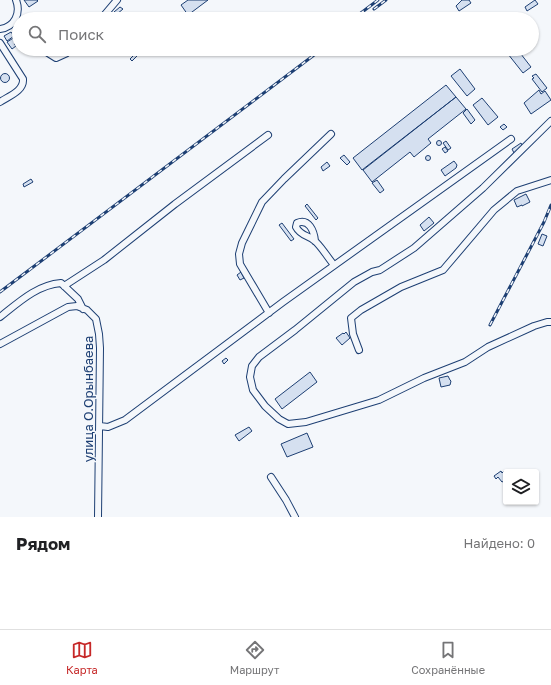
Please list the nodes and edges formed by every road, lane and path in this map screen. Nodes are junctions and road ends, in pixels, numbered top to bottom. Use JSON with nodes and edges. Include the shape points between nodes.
{"nodes":[{"id":1,"x":16,"y":0,"type":"edge"},
{"id":2,"x":117,"y":0,"type":"edge"},
{"id":3,"x":18,"y":12,"type":"edge"},
{"id":4,"x":107,"y":12,"type":"edge"},
{"id":5,"x":12,"y":24,"type":"edge"},
{"id":6,"x":0,"y":29,"type":"edge"},
{"id":7,"x":0,"y":43,"type":"edge"},
{"id":8,"x":51,"y":56,"type":"edge"},
{"id":9,"x":60,"y":56,"type":"edge"},
{"id":10,"x":0,"y":102,"type":"edge"},
{"id":11,"x":551,"y":121,"type":"edge"},
{"id":12,"x":331,"y":134,"type":"dead end"},
{"id":13,"x":268,"y":135,"type":"dead end"},
{"id":14,"x":511,"y":139,"type":"dead end"},
{"id":15,"x":551,"y":180,"type":"edge"},
{"id":16,"x":315,"y":241,"type":"dead end"},
{"id":17,"x":334,"y":265,"type":"junction"},
{"id":18,"x":64,"y":286,"type":"junction"},
{"id":19,"x":83,"y":308,"type":"junction"},
{"id":20,"x":269,"y":313,"type":"junction"},
{"id":21,"x":0,"y":317,"type":"edge"},
{"id":22,"x":551,"y":322,"type":"edge"},
{"id":23,"x":0,"y":344,"type":"edge"},
{"id":24,"x":359,"y":350,"type":"dead end"},
{"id":25,"x":100,"y":426,"type":"junction"},
{"id":26,"x":271,"y":477,"type":"dead end"},
{"id":27,"x":98,"y":517,"type":"edge"},
{"id":28,"x":295,"y":517,"type":"edge"}],
"edges":[{"from":1,"to":3,"type":"street"},
{"from":2,"to":4,"type":"street"},
{"from":5,"to":6,"type":"street"},
{"from":7,"to":10,"type":"street","via":[[24,84]]},
{"from":8,"to":9,"type":"street"},
{"from":11,"to":22,"type":"street","via":[[483,188],[414,248],[380,270],[354,282],[259,357],[252,366],[250,377],[253,390],[279,419],[288,424],[306,422],[379,400],[465,362],[488,347]]},
{"from":12,"to":20,"type":"street","via":[[262,202],[242,243],[240,264]]},
{"from":13,"to":18,"type":"street","via":[[104,260]]},
{"from":14,"to":17,"type":"street"},
{"from":15,"to":24,"type":"street","via":[[517,191],[494,210],[444,270],[401,287],[351,318]]},
{"from":16,"to":17,"type":"street"},
{"from":17,"to":20,"type":"street"},
{"from":18,"to":19,"type":"street","name":"улица О.Орынбаева","via":[[78,299]]},
{"from":18,"to":21,"type":"street","via":[[61,283],[50,284],[29,294]]},
{"from":19,"to":23,"type":"street","via":[[68,307]]},
{"from":19,"to":25,"type":"street","name":"улица О.Орынбаева","via":[[96,319],[99,334]]},
{"from":20,"to":25,"type":"street","via":[[125,420],[108,427]]},
{"from":25,"to":27,"type":"street","name":"улица О.Орынбаева"},
{"from":26,"to":28,"type":"street"}]}
